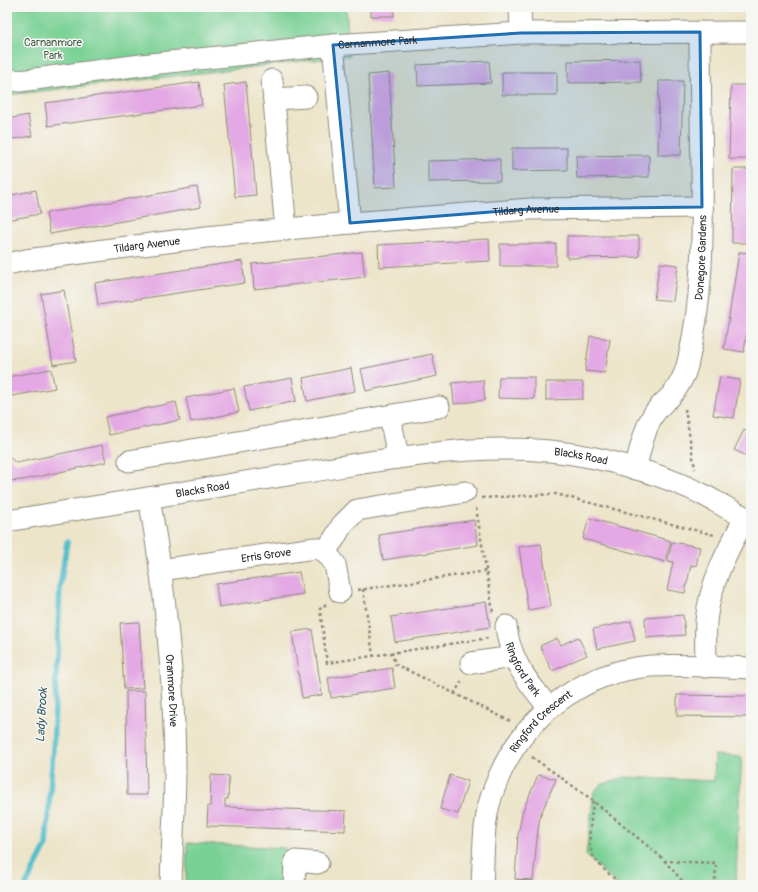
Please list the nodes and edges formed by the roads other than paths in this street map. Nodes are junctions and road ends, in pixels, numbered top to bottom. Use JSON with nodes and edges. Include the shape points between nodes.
{"nodes":[{"id":1,"x":520,"y":7,"type":"edge"},
{"id":2,"x":700,"y":32,"type":"junction"},
{"id":3,"x":751,"y":32,"type":"edge"},
{"id":4,"x":521,"y":33,"type":"junction"},
{"id":5,"x":333,"y":45,"type":"junction"},
{"id":6,"x":7,"y":79,"type":"edge"},
{"id":7,"x":306,"y":97,"type":"dead end"},
{"id":8,"x":702,"y":207,"type":"junction"},
{"id":9,"x":350,"y":222,"type":"junction"},
{"id":10,"x":286,"y":230,"type":"junction"},
{"id":11,"x":7,"y":264,"type":"edge"},
{"id":12,"x":439,"y":407,"type":"dead end"},
{"id":13,"x":390,"y":416,"type":"junction"},
{"id":14,"x":398,"y":458,"type":"junction"},
{"id":15,"x":129,"y":461,"type":"dead end"},
{"id":16,"x":635,"y":469,"type":"junction"},
{"id":17,"x":470,"y":495,"type":"road end"},
{"id":18,"x":149,"y":498,"type":"junction"},
{"id":19,"x":748,"y":519,"type":"edge"},
{"id":20,"x":7,"y":521,"type":"edge"},
{"id":21,"x":325,"y":551,"type":"junction"},
{"id":22,"x":160,"y":570,"type":"junction"},
{"id":23,"x":340,"y":592,"type":"road end"},
{"id":24,"x":497,"y":626,"type":"road end"},
{"id":25,"x":514,"y":657,"type":"junction"},
{"id":26,"x":471,"y":663,"type":"dead end"},
{"id":27,"x":706,"y":667,"type":"junction"},
{"id":28,"x":751,"y":668,"type":"edge"},
{"id":29,"x":549,"y":708,"type":"junction"},
{"id":30,"x":318,"y":863,"type":"dead end"},
{"id":31,"x":171,"y":885,"type":"edge"},
{"id":32,"x":294,"y":885,"type":"edge"},
{"id":33,"x":482,"y":885,"type":"edge"}],
"edges":[{"from":1,"to":4,"type":"street"},
{"from":2,"to":3,"type":"street","name":"Carnanmore Park"},
{"from":2,"to":4,"type":"street","name":"Carnanmore Park"},
{"from":2,"to":8,"type":"street","name":"Donegore Gardens"},
{"from":4,"to":5,"type":"street","name":"Carnanmore Park"},
{"from":5,"to":6,"type":"street","name":"Carnanmore Park","via":[[141,65],[20,81]]},
{"from":5,"to":9,"type":"street"},
{"from":7,"to":10,"type":"street","via":[[273,90]]},
{"from":8,"to":9,"type":"street","name":"Tildarg Avenue","via":[[530,209]]},
{"from":8,"to":16,"type":"street","name":"Donegore Gardens","via":[[701,277],[696,324],[687,367],[681,382],[652,416]]},
{"from":9,"to":10,"type":"street","name":"Tildarg Avenue"},
{"from":10,"to":11,"type":"street","name":"Tildarg Avenue","via":[[206,237]]},
{"from":12,"to":13,"type":"street"},
{"from":13,"to":14,"type":"street"},
{"from":13,"to":15,"type":"street"},
{"from":14,"to":16,"type":"street","name":"Blacks Road","via":[[498,449],[548,451],[594,458]]},
{"from":14,"to":18,"type":"street","name":"Blacks Road"},
{"from":16,"to":19,"type":"street","name":"Blacks Road","via":[[700,493]]},
{"from":17,"to":21,"type":"street","via":[[357,510],[342,525]]},
{"from":18,"to":20,"type":"street","name":"Blacks Road"},
{"from":18,"to":22,"type":"street","name":"Oranmore Drive"},
{"from":19,"to":27,"type":"street","via":[[734,540],[716,578],[710,598],[706,622]]},
{"from":21,"to":22,"type":"street","name":"Erris Grove","via":[[315,548]]},
{"from":21,"to":23,"type":"street","via":[[335,564]]},
{"from":22,"to":31,"type":"street","name":"Oranmore Drive","via":[[173,696],[175,768]]},
{"from":24,"to":25,"type":"street","name":"Ringford Park"},
{"from":25,"to":26,"type":"street"},
{"from":25,"to":29,"type":"street","name":"Ringford Park","via":[[522,673]]},
{"from":27,"to":28,"type":"street","name":"Ringford Crescent"},
{"from":27,"to":29,"type":"street","name":"Ringford Crescent","via":[[651,666],[622,671],[599,678]]},
{"from":29,"to":33,"type":"street","name":"Ringford Crescent","via":[[522,738],[493,789],[485,829]]},
{"from":30,"to":32,"type":"street","via":[[295,862]]}]}
